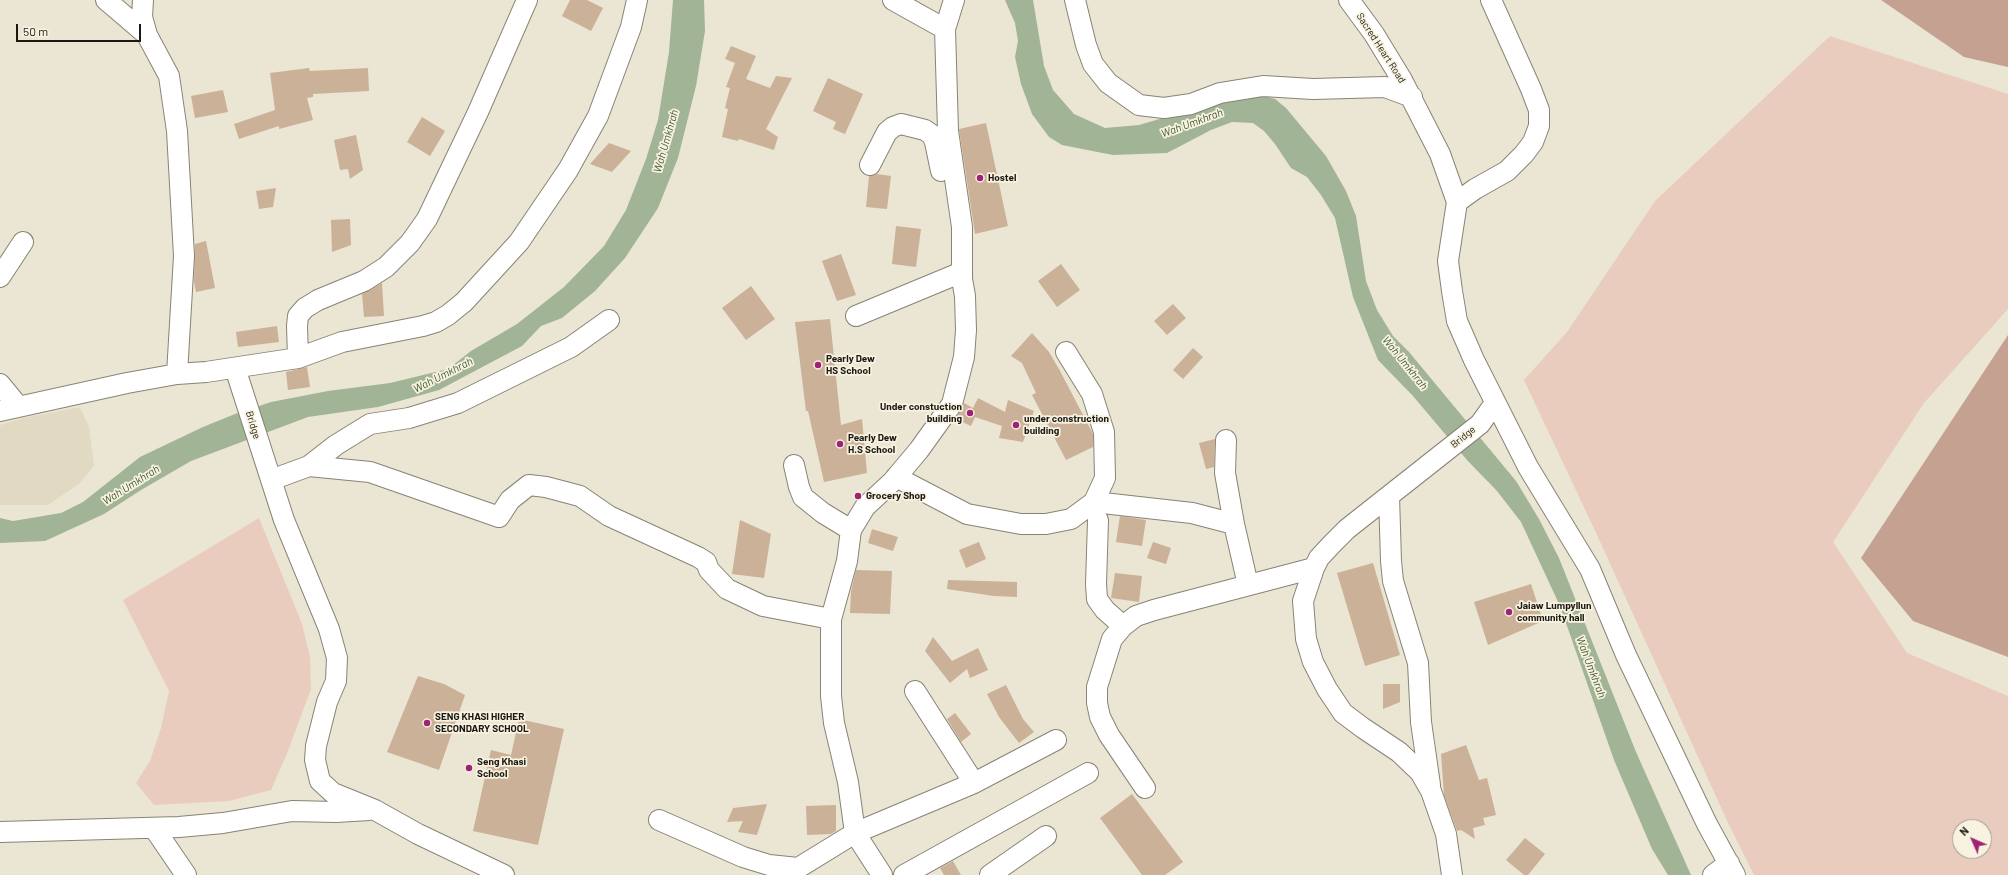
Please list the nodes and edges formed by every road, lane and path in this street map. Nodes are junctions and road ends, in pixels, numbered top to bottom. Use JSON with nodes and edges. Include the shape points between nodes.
{"nodes":[{"id":1,"x":106,"y":0,"type":"edge"},
{"id":2,"x":143,"y":0,"type":"edge"},
{"id":3,"x":528,"y":0,"type":"edge"},
{"id":4,"x":637,"y":0,"type":"edge"},
{"id":5,"x":893,"y":0,"type":"edge"},
{"id":6,"x":954,"y":0,"type":"edge"},
{"id":7,"x":1075,"y":0,"type":"edge"},
{"id":8,"x":1349,"y":0,"type":"edge"},
{"id":9,"x":1491,"y":0,"type":"edge"},
{"id":10,"x":944,"y":29,"type":"junction"},
{"id":11,"x":147,"y":35,"type":"junction"},
{"id":12,"x":1412,"y":97,"type":"junction"},
{"id":13,"x":870,"y":165,"type":"dead end"},
{"id":14,"x":957,"y":192,"type":"junction"},
{"id":15,"x":1456,"y":202,"type":"junction"},
{"id":16,"x":23,"y":242,"type":"dead end"},
{"id":17,"x":962,"y":272,"type":"junction"},
{"id":18,"x":0,"y":277,"type":"edge"},
{"id":19,"x":856,"y":316,"type":"dead end"},
{"id":20,"x":609,"y":320,"type":"dead end"},
{"id":21,"x":1066,"y":352,"type":"dead end"},
{"id":22,"x":298,"y":358,"type":"junction"},
{"id":23,"x":235,"y":368,"type":"junction"},
{"id":24,"x":177,"y":374,"type":"junction"},
{"id":25,"x":0,"y":384,"type":"edge"},
{"id":26,"x":1495,"y":403,"type":"junction"},
{"id":27,"x":9,"y":409,"type":"edge"},
{"id":28,"x":1226,"y":440,"type":"dead end"},
{"id":29,"x":794,"y":465,"type":"dead end"},
{"id":30,"x":309,"y":466,"type":"junction"},
{"id":31,"x":896,"y":477,"type":"junction"},
{"id":32,"x":271,"y":480,"type":"junction"},
{"id":33,"x":1389,"y":496,"type":"junction"},
{"id":34,"x":1096,"y":511,"type":"junction"},
{"id":35,"x":1234,"y":524,"type":"junction"},
{"id":36,"x":851,"y":530,"type":"junction"},
{"id":37,"x":1314,"y":568,"type":"junction"},
{"id":38,"x":1248,"y":585,"type":"junction"},
{"id":39,"x":831,"y":619,"type":"junction"},
{"id":40,"x":1122,"y":626,"type":"junction"},
{"id":41,"x":915,"y":691,"type":"dead end"},
{"id":42,"x":1056,"y":740,"type":"dead end"},
{"id":43,"x":1088,"y":773,"type":"dead end"},
{"id":44,"x":974,"y":783,"type":"junction"},
{"id":45,"x":1145,"y":788,"type":"dead end"},
{"id":46,"x":1431,"y":791,"type":"junction"},
{"id":47,"x":375,"y":810,"type":"junction"},
{"id":48,"x":659,"y":820,"type":"dead end"},
{"id":49,"x":154,"y":828,"type":"junction"},
{"id":50,"x":0,"y":832,"type":"edge"},
{"id":51,"x":855,"y":833,"type":"junction"},
{"id":52,"x":1046,"y":836,"type":"dead end"},
{"id":53,"x":1732,"y":869,"type":"edge"},
{"id":54,"x":794,"y":872,"type":"edge"},
{"id":55,"x":186,"y":875,"type":"edge"},
{"id":56,"x":504,"y":875,"type":"edge"},
{"id":57,"x":882,"y":875,"type":"edge"},
{"id":58,"x":904,"y":875,"type":"edge"},
{"id":59,"x":990,"y":875,"type":"edge"},
{"id":60,"x":1452,"y":875,"type":"edge"},
{"id":61,"x":1713,"y":875,"type":"edge"}],
"edges":[{"from":1,"to":11,"type":"street"},
{"from":2,"to":11,"type":"street","via":[[142,17]]},
{"from":3,"to":22,"type":"street","via":[[427,219],[410,243],[386,267],[364,281],[305,308],[298,316]]},
{"from":4,"to":22,"type":"street","via":[[631,27],[598,116],[568,170],[519,242],[483,282],[464,302],[436,322],[342,342]]},
{"from":5,"to":10,"type":"street"},
{"from":6,"to":10,"type":"street"},
{"from":7,"to":12,"type":"street","via":[[1093,64],[1108,83],[1139,105],[1164,108],[1191,104],[1220,93],[1263,86],[1313,89],[1385,87]]},
{"from":8,"to":12,"type":"street","name":"Sacred Heart Road","via":[[1374,34]]},
{"from":9,"to":15,"type":"street","via":[[1531,88],[1539,110],[1539,126],[1533,142],[1507,171]]},
{"from":10,"to":14,"type":"street","via":[[948,131]]},
{"from":11,"to":24,"type":"street","via":[[169,76],[177,131],[184,256]]},
{"from":12,"to":15,"type":"street","name":"Sacred Heart Road","via":[[1440,154]]},
{"from":13,"to":14,"type":"street","via":[[893,127],[901,124],[925,130],[936,142],[944,181]]},
{"from":14,"to":17,"type":"street","via":[[962,227]]},
{"from":15,"to":26,"type":"street","via":[[1448,261],[1457,321]]},
{"from":16,"to":18,"type":"street"},
{"from":17,"to":19,"type":"street"},
{"from":17,"to":31,"type":"street","via":[[965,296],[964,357],[952,404]]},
{"from":20,"to":30,"type":"street","via":[[571,347],[458,403],[409,418],[370,424]]},
{"from":21,"to":34,"type":"street","via":[[1092,394],[1104,432],[1105,478]]},
{"from":22,"to":23,"type":"street"},
{"from":23,"to":24,"type":"street"},
{"from":23,"to":32,"type":"street","name":"Bridge"},
{"from":24,"to":27,"type":"street"},
{"from":25,"to":27,"type":"street"},
{"from":26,"to":33,"type":"street","name":"Bridge","via":[[1480,424]]},
{"from":26,"to":53,"type":"street","via":[[1528,467],[1590,569],[1626,654],[1707,824]]},
{"from":28,"to":35,"type":"street","via":[[1225,473]]},
{"from":29,"to":36,"type":"street","via":[[803,497]]},
{"from":30,"to":32,"type":"street"},
{"from":30,"to":39,"type":"street","via":[[370,472],[499,517],[510,500],[529,485],[580,496],[609,516],[706,562],[709,570],[728,589],[748,599],[763,606]]},
{"from":31,"to":34,"type":"street","via":[[967,514],[1021,524],[1046,524]]},
{"from":31,"to":36,"type":"street","via":[[865,507]]},
{"from":32,"to":47,"type":"street","name":"Bridge","via":[[284,520],[329,629],[337,658],[336,681],[327,702],[316,746],[317,772],[320,781],[333,793]]},
{"from":33,"to":37,"type":"street","name":"Bridge","via":[[1342,534],[1319,558]]},
{"from":33,"to":46,"type":"street","via":[[1392,574],[1418,663],[1421,722]]},
{"from":34,"to":35,"type":"street","via":[[1192,513]]},
{"from":34,"to":40,"type":"street","via":[[1097,599]]},
{"from":35,"to":38,"type":"street"},
{"from":36,"to":39,"type":"street"},
{"from":37,"to":38,"type":"street"},
{"from":37,"to":46,"type":"street","name":"Bridge","via":[[1303,601],[1306,639],[1313,662],[1343,713],[1399,752],[1420,772]]},
{"from":38,"to":40,"type":"street","via":[[1154,610],[1136,616]]},
{"from":39,"to":51,"type":"street","via":[[831,696],[834,723],[848,782]]},
{"from":40,"to":45,"type":"street","via":[[1112,639],[1097,687],[1097,703],[1100,717],[1109,735]]},
{"from":41,"to":44,"type":"street"},
{"from":42,"to":44,"type":"street"},
{"from":43,"to":58,"type":"street"},
{"from":44,"to":51,"type":"street"},
{"from":46,"to":60,"type":"street","via":[[1446,834]]},
{"from":47,"to":49,"type":"street","via":[[292,811],[223,823]]},
{"from":47,"to":56,"type":"street","name":"Bridge","via":[[418,834]]},
{"from":48,"to":54,"type":"street","via":[[743,857]]},
{"from":49,"to":50,"type":"street"},
{"from":49,"to":55,"type":"street"},
{"from":51,"to":54,"type":"street"},
{"from":51,"to":57,"type":"street"},
{"from":52,"to":59,"type":"street"},
{"from":53,"to":61,"type":"street"}]}
